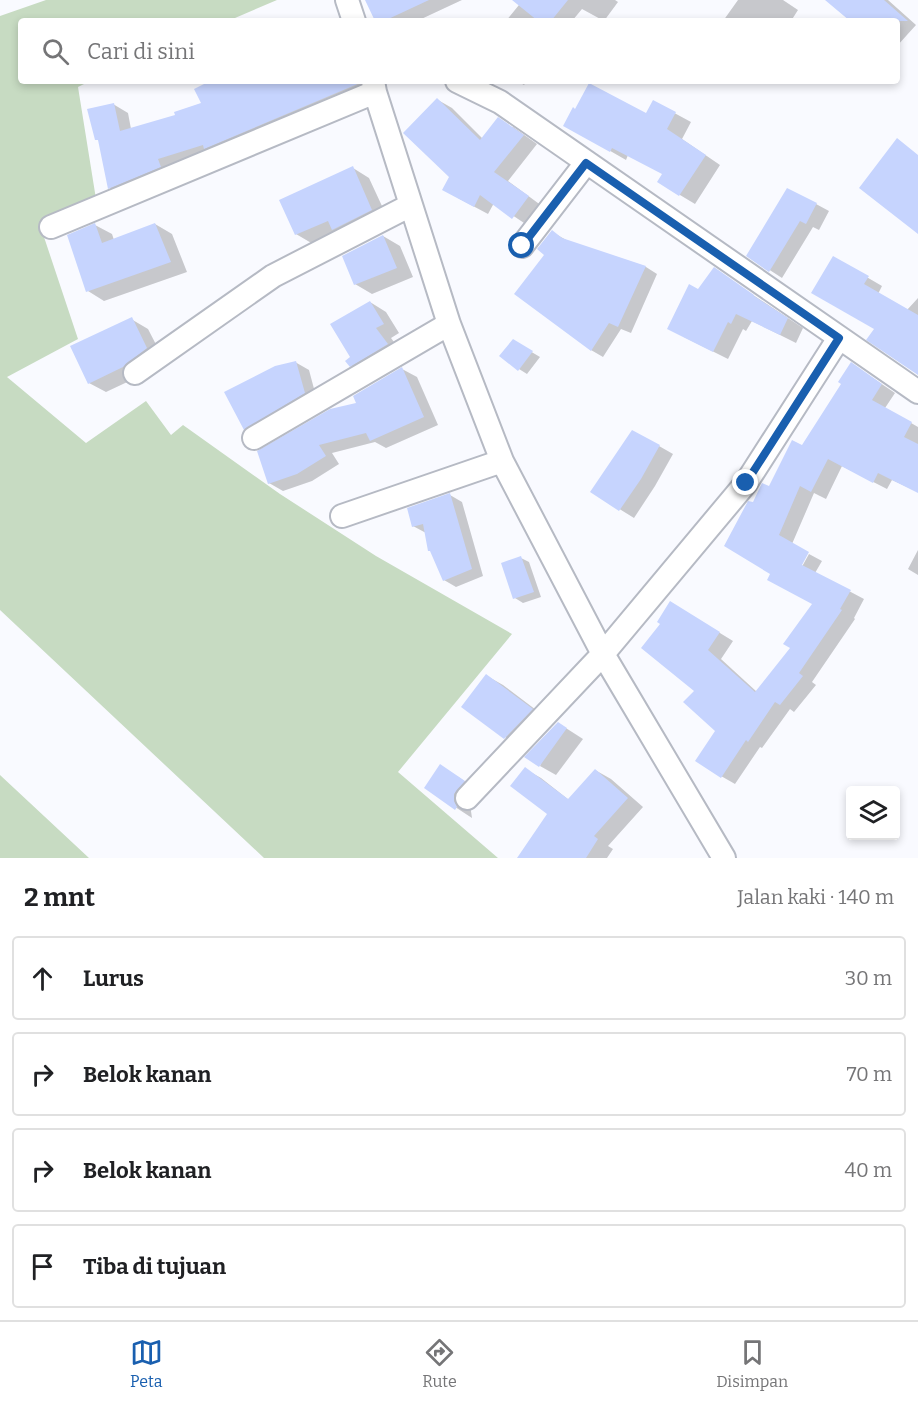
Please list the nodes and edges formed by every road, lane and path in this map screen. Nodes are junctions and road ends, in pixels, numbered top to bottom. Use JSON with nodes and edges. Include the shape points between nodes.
{"nodes":[{"id":1,"x":347,"y":0,"type":"edge"},
{"id":2,"x":353,"y":18,"type":"edge"},
{"id":3,"x":463,"y":84,"type":"edge"},
{"id":4,"x":374,"y":86,"type":"edge"},
{"id":5,"x":586,"y":163,"type":"junction"},
{"id":6,"x":411,"y":205,"type":"junction"},
{"id":7,"x":51,"y":227,"type":"dead end"},
{"id":8,"x":522,"y":246,"type":"dead end"},
{"id":9,"x":449,"y":324,"type":"junction"},
{"id":10,"x":839,"y":338,"type":"junction"},
{"id":11,"x":135,"y":374,"type":"dead end"},
{"id":12,"x":918,"y":392,"type":"edge"},
{"id":13,"x":254,"y":438,"type":"dead end"},
{"id":14,"x":502,"y":461,"type":"junction"},
{"id":15,"x":342,"y":516,"type":"dead end"},
{"id":16,"x":603,"y":654,"type":"junction"},
{"id":17,"x":467,"y":798,"type":"dead end"},
{"id":18,"x":724,"y":858,"type":"edge"}],
"edges":[{"from":1,"to":2,"type":"street"},
{"from":3,"to":5,"type":"street","via":[[500,102]]},
{"from":4,"to":6,"type":"street"},
{"from":4,"to":7,"type":"street"},
{"from":5,"to":8,"type":"street"},
{"from":5,"to":10,"type":"street"},
{"from":6,"to":9,"type":"street"},
{"from":6,"to":11,"type":"street","via":[[273,276]]},
{"from":9,"to":13,"type":"street"},
{"from":9,"to":14,"type":"street"},
{"from":10,"to":12,"type":"street"},
{"from":10,"to":16,"type":"street","via":[[746,483]]},
{"from":14,"to":15,"type":"street"},
{"from":14,"to":16,"type":"street"},
{"from":16,"to":17,"type":"street"},
{"from":16,"to":18,"type":"street"}]}
